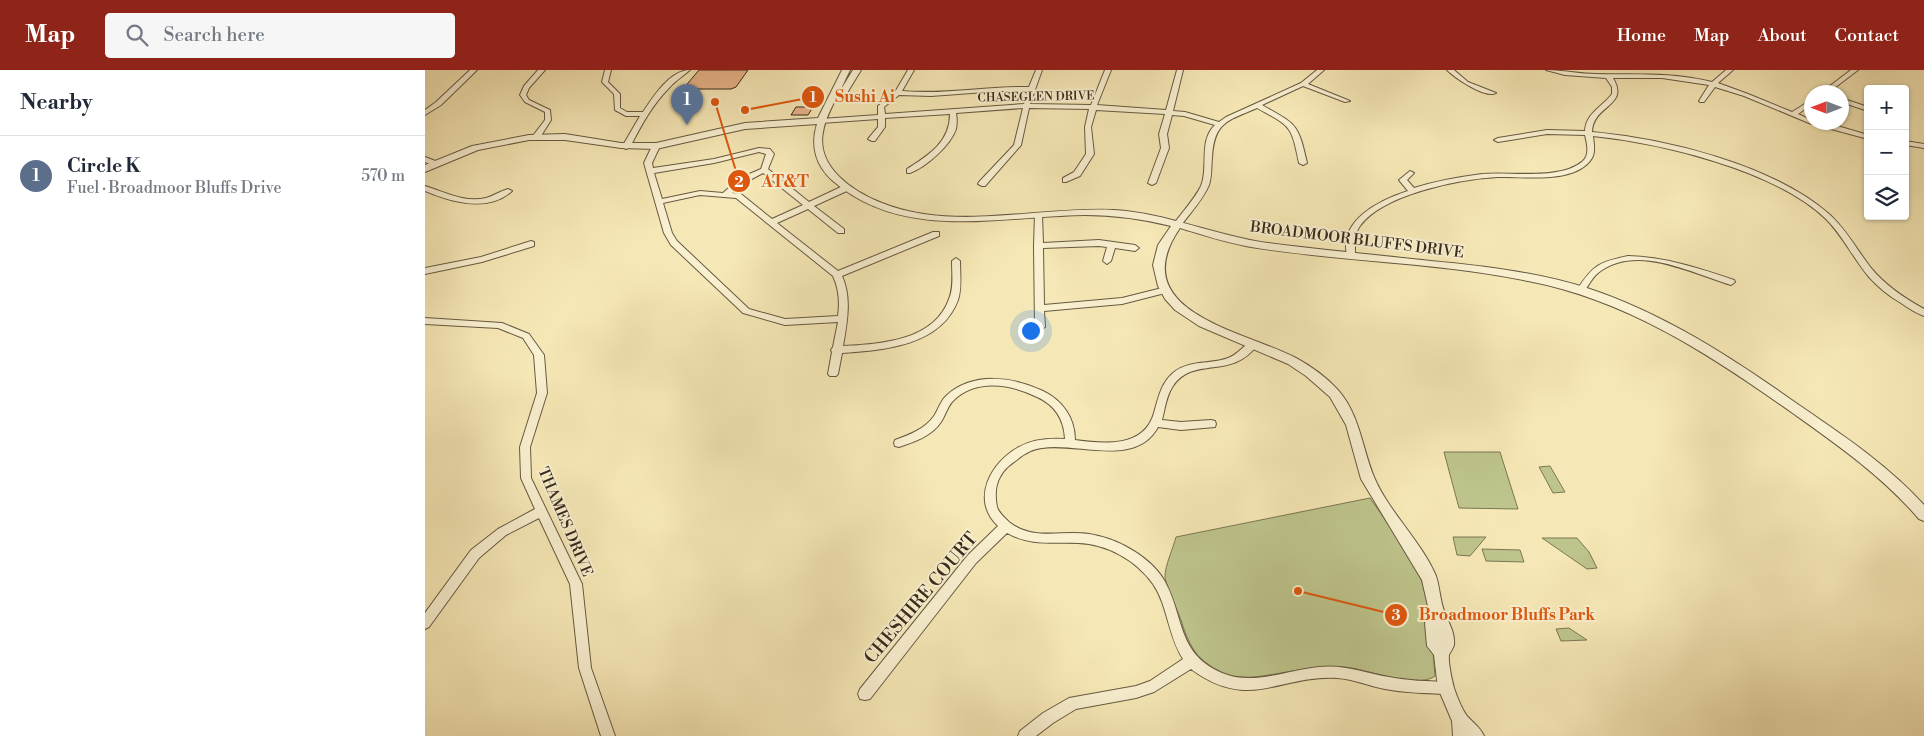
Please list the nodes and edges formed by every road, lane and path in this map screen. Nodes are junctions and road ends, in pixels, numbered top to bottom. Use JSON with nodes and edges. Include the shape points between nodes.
{"nodes":[{"id":1,"x":474,"y":70,"type":"edge"},
{"id":2,"x":541,"y":70,"type":"edge"},
{"id":3,"x":608,"y":70,"type":"edge"},
{"id":4,"x":687,"y":70,"type":"edge"},
{"id":5,"x":845,"y":70,"type":"edge"},
{"id":6,"x":857,"y":70,"type":"edge"},
{"id":7,"x":911,"y":70,"type":"edge"},
{"id":8,"x":1039,"y":70,"type":"edge"},
{"id":9,"x":1108,"y":70,"type":"edge"},
{"id":10,"x":1180,"y":70,"type":"edge"},
{"id":11,"x":1321,"y":70,"type":"edge"},
{"id":12,"x":1450,"y":70,"type":"edge"},
{"id":13,"x":1549,"y":70,"type":"edge"},
{"id":14,"x":1730,"y":70,"type":"edge"},
{"id":15,"x":1855,"y":70,"type":"edge"},
{"id":16,"x":677,"y":73,"type":"edge"},
{"id":17,"x":1609,"y":77,"type":"junction"},
{"id":18,"x":1303,"y":84,"type":"junction"},
{"id":19,"x":1713,"y":84,"type":"junction"},
{"id":20,"x":1835,"y":85,"type":"edge"},
{"id":21,"x":1033,"y":89,"type":"junction"},
{"id":22,"x":898,"y":93,"type":"junction"},
{"id":23,"x":1493,"y":93,"type":"dead end"},
{"id":24,"x":1347,"y":101,"type":"dead end"},
{"id":25,"x":1702,"y":101,"type":"dead end"},
{"id":26,"x":1849,"y":103,"type":"edge"},
{"id":27,"x":1257,"y":105,"type":"junction"},
{"id":28,"x":1026,"y":106,"type":"junction"},
{"id":29,"x":1094,"y":107,"type":"junction"},
{"id":30,"x":1804,"y":107,"type":"edge"},
{"id":31,"x":1864,"y":108,"type":"edge"},
{"id":32,"x":953,"y":111,"type":"junction"},
{"id":33,"x":1169,"y":112,"type":"junction"},
{"id":34,"x":425,"y":113,"type":"edge"},
{"id":35,"x":645,"y":114,"type":"junction"},
{"id":36,"x":1794,"y":114,"type":"junction"},
{"id":37,"x":881,"y":116,"type":"junction"},
{"id":38,"x":1804,"y":118,"type":"edge"},
{"id":39,"x":821,"y":121,"type":"junction"},
{"id":40,"x":1219,"y":124,"type":"junction"},
{"id":41,"x":1842,"y":130,"type":"edge"},
{"id":42,"x":1590,"y":134,"type":"junction"},
{"id":43,"x":1864,"y":136,"type":"edge"},
{"id":44,"x":536,"y":137,"type":"junction"},
{"id":45,"x":872,"y":139,"type":"dead end"},
{"id":46,"x":1498,"y":140,"type":"dead end"},
{"id":47,"x":1909,"y":144,"type":"edge"},
{"id":48,"x":626,"y":146,"type":"junction"},
{"id":49,"x":656,"y":146,"type":"junction"},
{"id":50,"x":1924,"y":146,"type":"edge"},
{"id":51,"x":425,"y":159,"type":"edge"},
{"id":52,"x":1303,"y":163,"type":"dead end"},
{"id":53,"x":435,"y":164,"type":"junction"},
{"id":54,"x":425,"y":168,"type":"edge"},
{"id":55,"x":764,"y":170,"type":"junction"},
{"id":56,"x":650,"y":171,"type":"junction"},
{"id":57,"x":910,"y":171,"type":"dead end"},
{"id":58,"x":1410,"y":172,"type":"dead end"},
{"id":59,"x":1066,"y":180,"type":"dead end"},
{"id":60,"x":1152,"y":183,"type":"dead end"},
{"id":61,"x":982,"y":184,"type":"dead end"},
{"id":62,"x":425,"y":188,"type":"edge"},
{"id":63,"x":846,"y":188,"type":"junction"},
{"id":64,"x":508,"y":191,"type":"dead end"},
{"id":65,"x":1413,"y":192,"type":"junction"},
{"id":66,"x":727,"y":193,"type":"junction"},
{"id":67,"x":658,"y":202,"type":"junction"},
{"id":68,"x":809,"y":205,"type":"junction"},
{"id":69,"x":1038,"y":215,"type":"junction"},
{"id":70,"x":773,"y":222,"type":"junction"},
{"id":71,"x":1177,"y":225,"type":"junction"},
{"id":72,"x":841,"y":231,"type":"dead end"},
{"id":73,"x":936,"y":234,"type":"dead end"},
{"id":74,"x":531,"y":244,"type":"dead end"},
{"id":75,"x":1112,"y":245,"type":"junction"},
{"id":76,"x":1039,"y":246,"type":"junction"},
{"id":77,"x":1135,"y":248,"type":"dead end"},
{"id":78,"x":1351,"y":256,"type":"junction"},
{"id":79,"x":956,"y":261,"type":"dead end"},
{"id":80,"x":1107,"y":261,"type":"dead end"},
{"id":81,"x":425,"y":271,"type":"edge"},
{"id":82,"x":837,"y":275,"type":"junction"},
{"id":83,"x":1731,"y":282,"type":"dead end"},
{"id":84,"x":1166,"y":290,"type":"junction"},
{"id":85,"x":1581,"y":290,"type":"junction"},
{"id":86,"x":1040,"y":308,"type":"junction"},
{"id":87,"x":1924,"y":313,"type":"edge"},
{"id":88,"x":841,"y":319,"type":"junction"},
{"id":89,"x":425,"y":321,"type":"edge"},
{"id":90,"x":1040,"y":327,"type":"dead end"},
{"id":91,"x":1253,"y":344,"type":"junction"},
{"id":92,"x":837,"y":350,"type":"junction"},
{"id":93,"x":833,"y":374,"type":"dead end"},
{"id":94,"x":1157,"y":422,"type":"junction"},
{"id":95,"x":1211,"y":424,"type":"dead end"},
{"id":96,"x":1070,"y":442,"type":"junction"},
{"id":97,"x":899,"y":443,"type":"dead end"},
{"id":98,"x":542,"y":511,"type":"junction"},
{"id":99,"x":1924,"y":514,"type":"edge"},
{"id":100,"x":1006,"y":526,"type":"junction"},
{"id":101,"x":425,"y":623,"type":"edge"},
{"id":102,"x":1191,"y":661,"type":"junction"},
{"id":103,"x":1447,"y":688,"type":"junction"},
{"id":104,"x":865,"y":694,"type":"dead end"},
{"id":105,"x":1461,"y":729,"type":"edge"},
{"id":106,"x":608,"y":736,"type":"edge"},
{"id":107,"x":1025,"y":736,"type":"edge"},
{"id":108,"x":1475,"y":736,"type":"edge"}],
"edges":[{"from":1,"to":34,"type":"street","via":[[455,82],[446,98]]},
{"from":2,"to":44,"type":"street","via":[[526,87],[523,96],[548,111],[548,120]]},
{"from":3,"to":35,"type":"street","via":[[605,82],[617,94],[617,110],[626,114]]},
{"from":4,"to":16,"type":"street"},
{"from":5,"to":39,"type":"street","name":"BROADMOOR BLUFFS DRIVE"},
{"from":6,"to":39,"type":"street"},
{"from":7,"to":22,"type":"street"},
{"from":8,"to":21,"type":"street"},
{"from":9,"to":29,"type":"street"},
{"from":10,"to":33,"type":"street"},
{"from":11,"to":18,"type":"street"},
{"from":12,"to":23,"type":"street","via":[[1466,83]]},
{"from":13,"to":17,"type":"street","via":[[1575,76]]},
{"from":14,"to":19,"type":"street"},
{"from":15,"to":20,"type":"street"},
{"from":16,"to":35,"type":"street"},
{"from":17,"to":19,"type":"street","via":[[1669,76]]},
{"from":17,"to":42,"type":"street","via":[[1615,94],[1592,117]]},
{"from":18,"to":24,"type":"street"},
{"from":18,"to":27,"type":"street"},
{"from":19,"to":25,"type":"street"},
{"from":19,"to":36,"type":"street"},
{"from":21,"to":22,"type":"street"},
{"from":21,"to":28,"type":"street"},
{"from":22,"to":37,"type":"street","via":[[883,103]]},
{"from":26,"to":31,"type":"street"},
{"from":27,"to":40,"type":"street"},
{"from":27,"to":52,"type":"street","via":[[1294,129]]},
{"from":28,"to":29,"type":"street","name":"CHASEGLEN DRIVE"},
{"from":28,"to":32,"type":"street","name":"CHASEGLEN DRIVE"},
{"from":28,"to":61,"type":"street","via":[[1017,145]]},
{"from":29,"to":33,"type":"street","name":"CHASEGLEN DRIVE"},
{"from":29,"to":59,"type":"street","via":[[1088,127],[1090,154],[1077,174]]},
{"from":30,"to":36,"type":"street"},
{"from":32,"to":37,"type":"street","name":"CHASEGLEN DRIVE"},
{"from":32,"to":57,"type":"street","via":[[953,128],[949,136]]},
{"from":33,"to":40,"type":"street","name":"CHASEGLEN DRIVE","via":[[1193,115]]},
{"from":33,"to":60,"type":"street","via":[[1163,134],[1165,148]]},
{"from":35,"to":48,"type":"street"},
{"from":36,"to":38,"type":"street"},
{"from":37,"to":39,"type":"street","name":"CHASEGLEN DRIVE"},
{"from":37,"to":45,"type":"street","via":[[881,130]]},
{"from":39,"to":49,"type":"street","via":[[752,125]]},
{"from":39,"to":63,"type":"street","name":"BROADMOOR BLUFFS DRIVE","via":[[817,135],[818,153],[827,169]]},
{"from":40,"to":71,"type":"street","via":[[1210,135],[1207,178]]},
{"from":41,"to":43,"type":"street"},
{"from":42,"to":46,"type":"street","via":[[1548,132]]},
{"from":42,"to":65,"type":"street","via":[[1592,150],[1589,159],[1569,171],[1477,177],[1444,182]]},
{"from":42,"to":87,"type":"street","via":[[1699,155],[1795,192],[1837,225],[1872,275]]},
{"from":44,"to":48,"type":"street","via":[[565,137]]},
{"from":44,"to":53,"type":"street","via":[[490,142]]},
{"from":47,"to":50,"type":"street"},
{"from":48,"to":49,"type":"street"},
{"from":49,"to":56,"type":"street","via":[[648,163]]},
{"from":51,"to":53,"type":"street"},
{"from":53,"to":54,"type":"street"},
{"from":55,"to":56,"type":"street","via":[[770,154],[759,150]]},
{"from":55,"to":66,"type":"street","via":[[743,180]]},
{"from":55,"to":68,"type":"street"},
{"from":56,"to":67,"type":"street"},
{"from":58,"to":65,"type":"street","via":[[1403,180]]},
{"from":62,"to":64,"type":"street","via":[[457,201],[476,203],[497,198]]},
{"from":63,"to":68,"type":"street"},
{"from":63,"to":69,"type":"street","name":"BROADMOOR BLUFFS DRIVE","via":[[887,207],[940,218]]},
{"from":65,"to":78,"type":"street","via":[[1361,220],[1352,238]]},
{"from":66,"to":67,"type":"street","via":[[700,193]]},
{"from":66,"to":70,"type":"street","via":[[746,200]]},
{"from":67,"to":88,"type":"street","via":[[674,243],[746,311],[785,322]]},
{"from":68,"to":70,"type":"street"},
{"from":68,"to":72,"type":"street"},
{"from":69,"to":71,"type":"street","name":"BROADMOOR BLUFFS DRIVE","via":[[1116,213]]},
{"from":69,"to":76,"type":"street"},
{"from":70,"to":82,"type":"street"},
{"from":71,"to":78,"type":"street","name":"BROADMOOR BLUFFS DRIVE","via":[[1263,246]]},
{"from":71,"to":84,"type":"street","via":[[1159,256],[1159,275]]},
{"from":73,"to":82,"type":"street"},
{"from":74,"to":81,"type":"street"},
{"from":75,"to":76,"type":"street"},
{"from":75,"to":77,"type":"street"},
{"from":75,"to":80,"type":"street"},
{"from":76,"to":86,"type":"street"},
{"from":78,"to":85,"type":"street","name":"BROADMOOR BLUFFS DRIVE","via":[[1484,270]]},
{"from":79,"to":92,"type":"street","via":[[955,297],[951,308],[930,330],[895,344]]},
{"from":82,"to":88,"type":"street","via":[[843,290]]},
{"from":83,"to":85,"type":"street","via":[[1673,263],[1635,258],[1616,260],[1594,270]]},
{"from":84,"to":86,"type":"street","via":[[1122,302]]},
{"from":84,"to":91,"type":"street","via":[[1191,316]]},
{"from":85,"to":99,"type":"street","name":"BROADMOOR BLUFFS DRIVE","via":[[1645,316],[1736,366],[1869,461]]},
{"from":86,"to":90,"type":"street"},
{"from":88,"to":92,"type":"street"},
{"from":89,"to":98,"type":"street","name":"THAMES DRIVE","via":[[499,324],[526,336],[539,355],[542,393],[525,447],[525,464],[526,478]]},
{"from":91,"to":94,"type":"street","via":[[1231,363],[1198,366],[1179,374],[1164,389]]},
{"from":91,"to":103,"type":"street","via":[[1292,361],[1310,373],[1341,404],[1352,425],[1368,479],[1429,578],[1438,617],[1433,623],[1435,646],[1441,651]]},
{"from":92,"to":93,"type":"street"},
{"from":94,"to":95,"type":"street","via":[[1181,426]]},
{"from":94,"to":96,"type":"street","via":[[1141,438],[1119,447],[1103,448]]},
{"from":96,"to":97,"type":"street","via":[[1069,422],[1051,399],[1018,385],[986,381],[958,392],[948,400],[936,421],[927,429]]},
{"from":96,"to":100,"type":"street","via":[[1047,442],[1024,449],[1013,455],[996,473],[991,485],[991,507]]},
{"from":98,"to":101,"type":"street","via":[[502,532],[475,554]]},
{"from":98,"to":106,"type":"street","name":"THAMES DRIVE","via":[[576,584],[585,668]]},
{"from":100,"to":102,"type":"street","via":[[1031,539],[1083,538],[1097,541],[1119,548],[1139,561],[1152,572],[1165,594],[1181,644]]},
{"from":100,"to":104,"type":"street","name":"CHESHIRE COURT","via":[[972,559]]},
{"from":102,"to":103,"type":"street","via":[[1226,683],[1242,686],[1336,672],[1407,686]]},
{"from":102,"to":107,"type":"street","via":[[1154,686],[1074,702]]},
{"from":103,"to":105,"type":"street"},
{"from":105,"to":108,"type":"street"}]}
